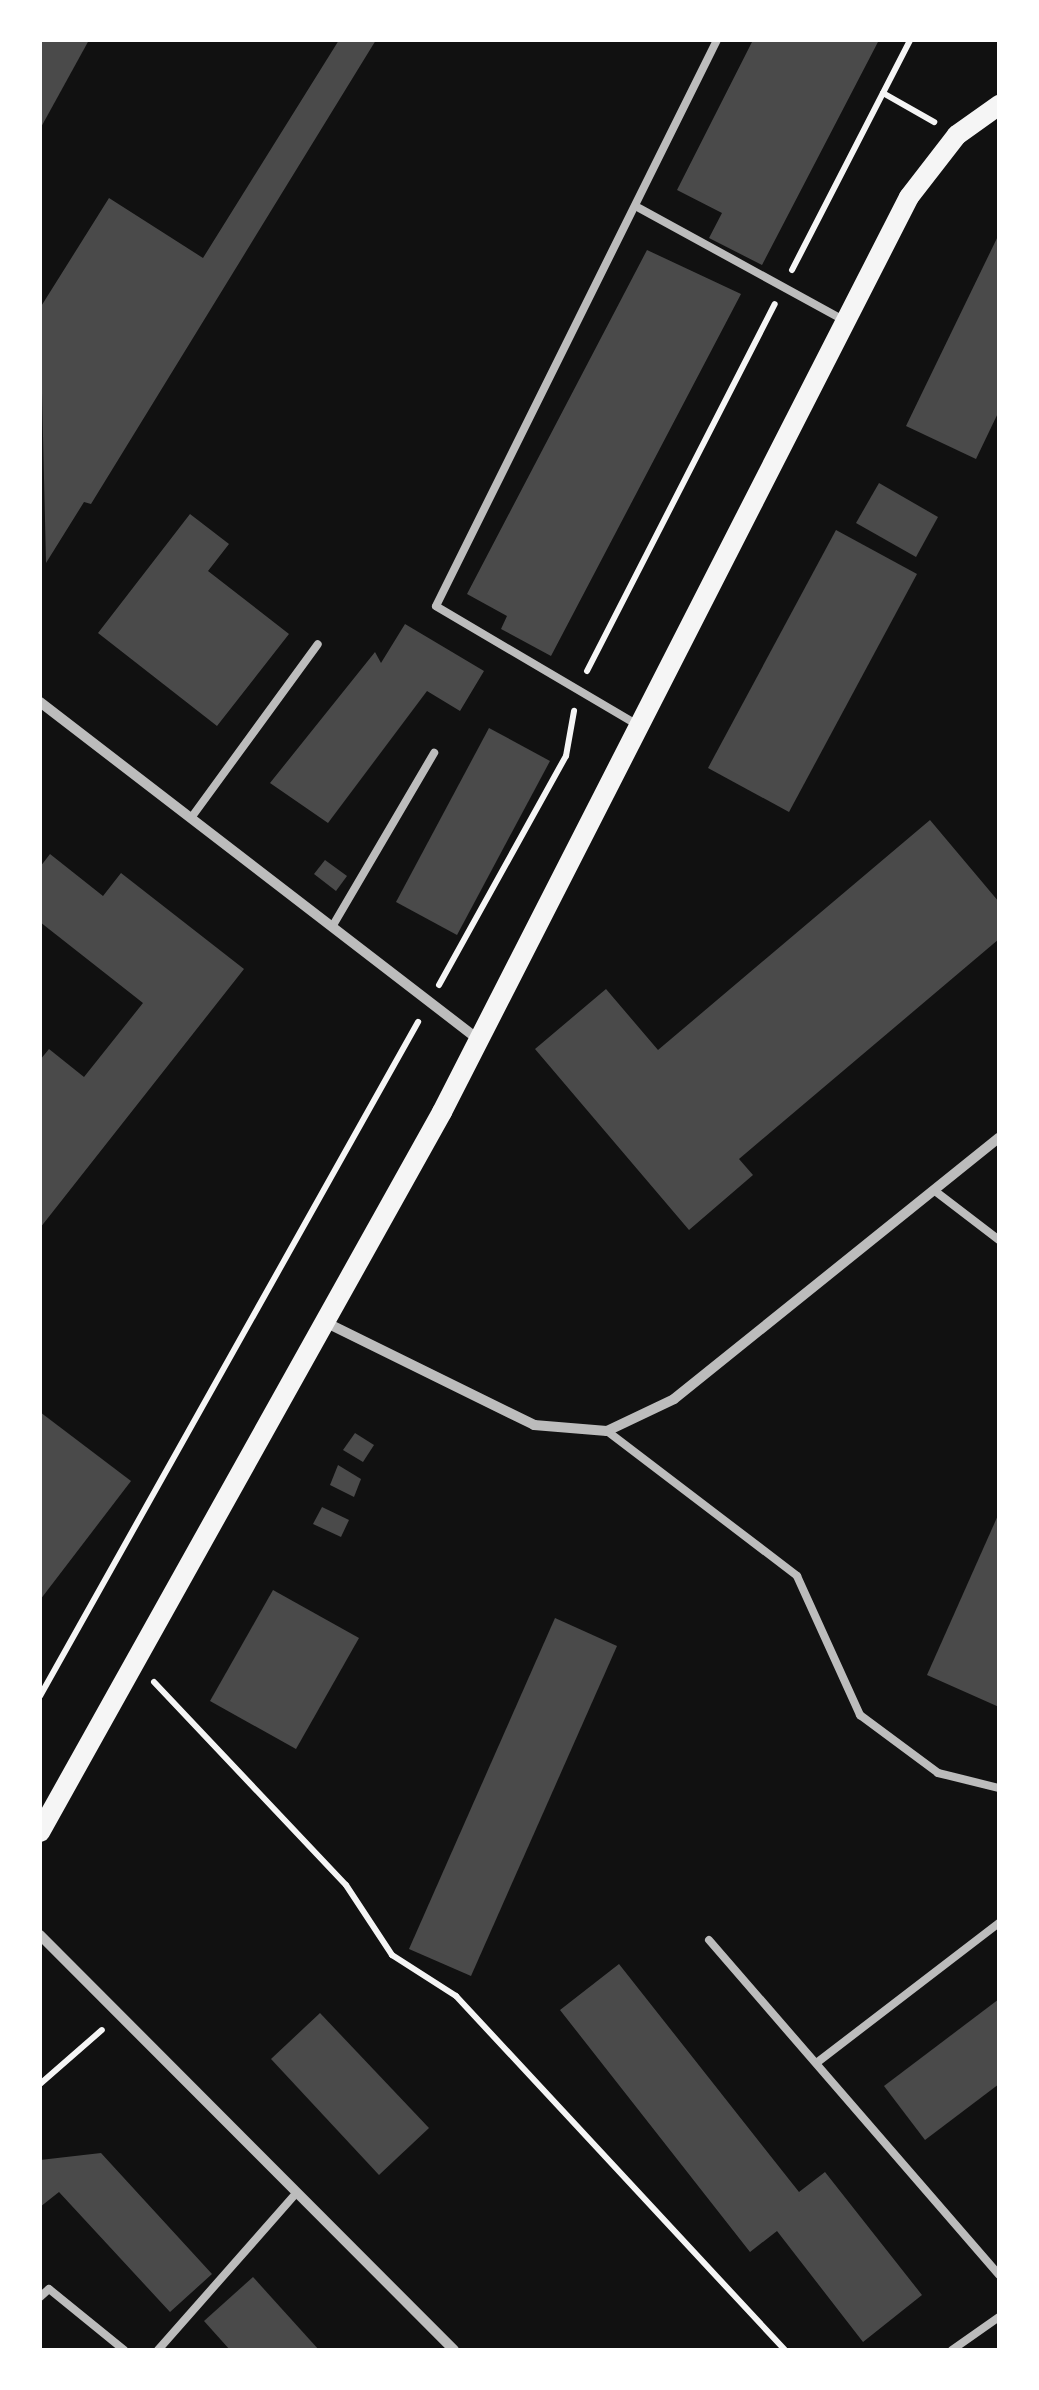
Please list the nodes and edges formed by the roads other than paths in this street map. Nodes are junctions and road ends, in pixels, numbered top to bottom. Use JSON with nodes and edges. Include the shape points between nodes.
{"nodes":[{"id":1,"x":717,"y":40,"type":"edge"},
{"id":2,"x":999,"y":105,"type":"edge"},
{"id":3,"x":639,"y":208,"type":"junction"},
{"id":4,"x":846,"y":322,"type":"junction"},
{"id":5,"x":318,"y":644,"type":"dead end"},
{"id":6,"x":40,"y":702,"type":"edge"},
{"id":7,"x":640,"y":726,"type":"junction"},
{"id":8,"x":434,"y":753,"type":"dead end"},
{"id":9,"x":191,"y":818,"type":"junction"},
{"id":10,"x":332,"y":927,"type":"junction"},
{"id":11,"x":480,"y":1041,"type":"junction"},
{"id":12,"x":999,"y":1138,"type":"edge"},
{"id":13,"x":936,"y":1192,"type":"junction"},
{"id":14,"x":999,"y":1240,"type":"edge"},
{"id":15,"x":328,"y":1324,"type":"junction"},
{"id":16,"x":607,"y":1432,"type":"junction"},
{"id":17,"x":999,"y":1788,"type":"edge"},
{"id":18,"x":40,"y":1832,"type":"edge"},
{"id":19,"x":999,"y":1922,"type":"edge"},
{"id":20,"x":40,"y":1936,"type":"edge"},
{"id":21,"x":709,"y":1940,"type":"dead end"},
{"id":22,"x":819,"y":2062,"type":"junction"},
{"id":23,"x":294,"y":2196,"type":"junction"},
{"id":24,"x":999,"y":2275,"type":"edge"},
{"id":25,"x":40,"y":2297,"type":"edge"},
{"id":26,"x":999,"y":2317,"type":"edge"},
{"id":27,"x":124,"y":2350,"type":"edge"},
{"id":28,"x":158,"y":2350,"type":"edge"},
{"id":29,"x":454,"y":2350,"type":"edge"},
{"id":30,"x":952,"y":2350,"type":"edge"}],
"edges":[{"from":1,"to":3,"type":"lane"},
{"from":2,"to":4,"type":"main road","via":[[957,135],[909,197]]},
{"from":3,"to":4,"type":"lane"},
{"from":3,"to":7,"type":"lane","via":[[436,606]]},
{"from":4,"to":7,"type":"main road"},
{"from":5,"to":9,"type":"lane"},
{"from":6,"to":9,"type":"street"},
{"from":7,"to":11,"type":"main road"},
{"from":8,"to":10,"type":"lane"},
{"from":9,"to":10,"type":"street"},
{"from":10,"to":11,"type":"street"},
{"from":11,"to":15,"type":"main road"},
{"from":12,"to":13,"type":"street"},
{"from":13,"to":14,"type":"lane"},
{"from":13,"to":16,"type":"street","via":[[674,1399]]},
{"from":15,"to":16,"type":"street","via":[[534,1424]]},
{"from":15,"to":18,"type":"main road"},
{"from":16,"to":17,"type":"lane","via":[[797,1576],[860,1715],[938,1773]]},
{"from":19,"to":22,"type":"lane"},
{"from":20,"to":23,"type":"street"},
{"from":21,"to":22,"type":"lane"},
{"from":22,"to":24,"type":"lane"},
{"from":23,"to":28,"type":"lane"},
{"from":23,"to":29,"type":"street"},
{"from":25,"to":27,"type":"lane","via":[[50,2290]]},
{"from":26,"to":30,"type":"lane"}]}
